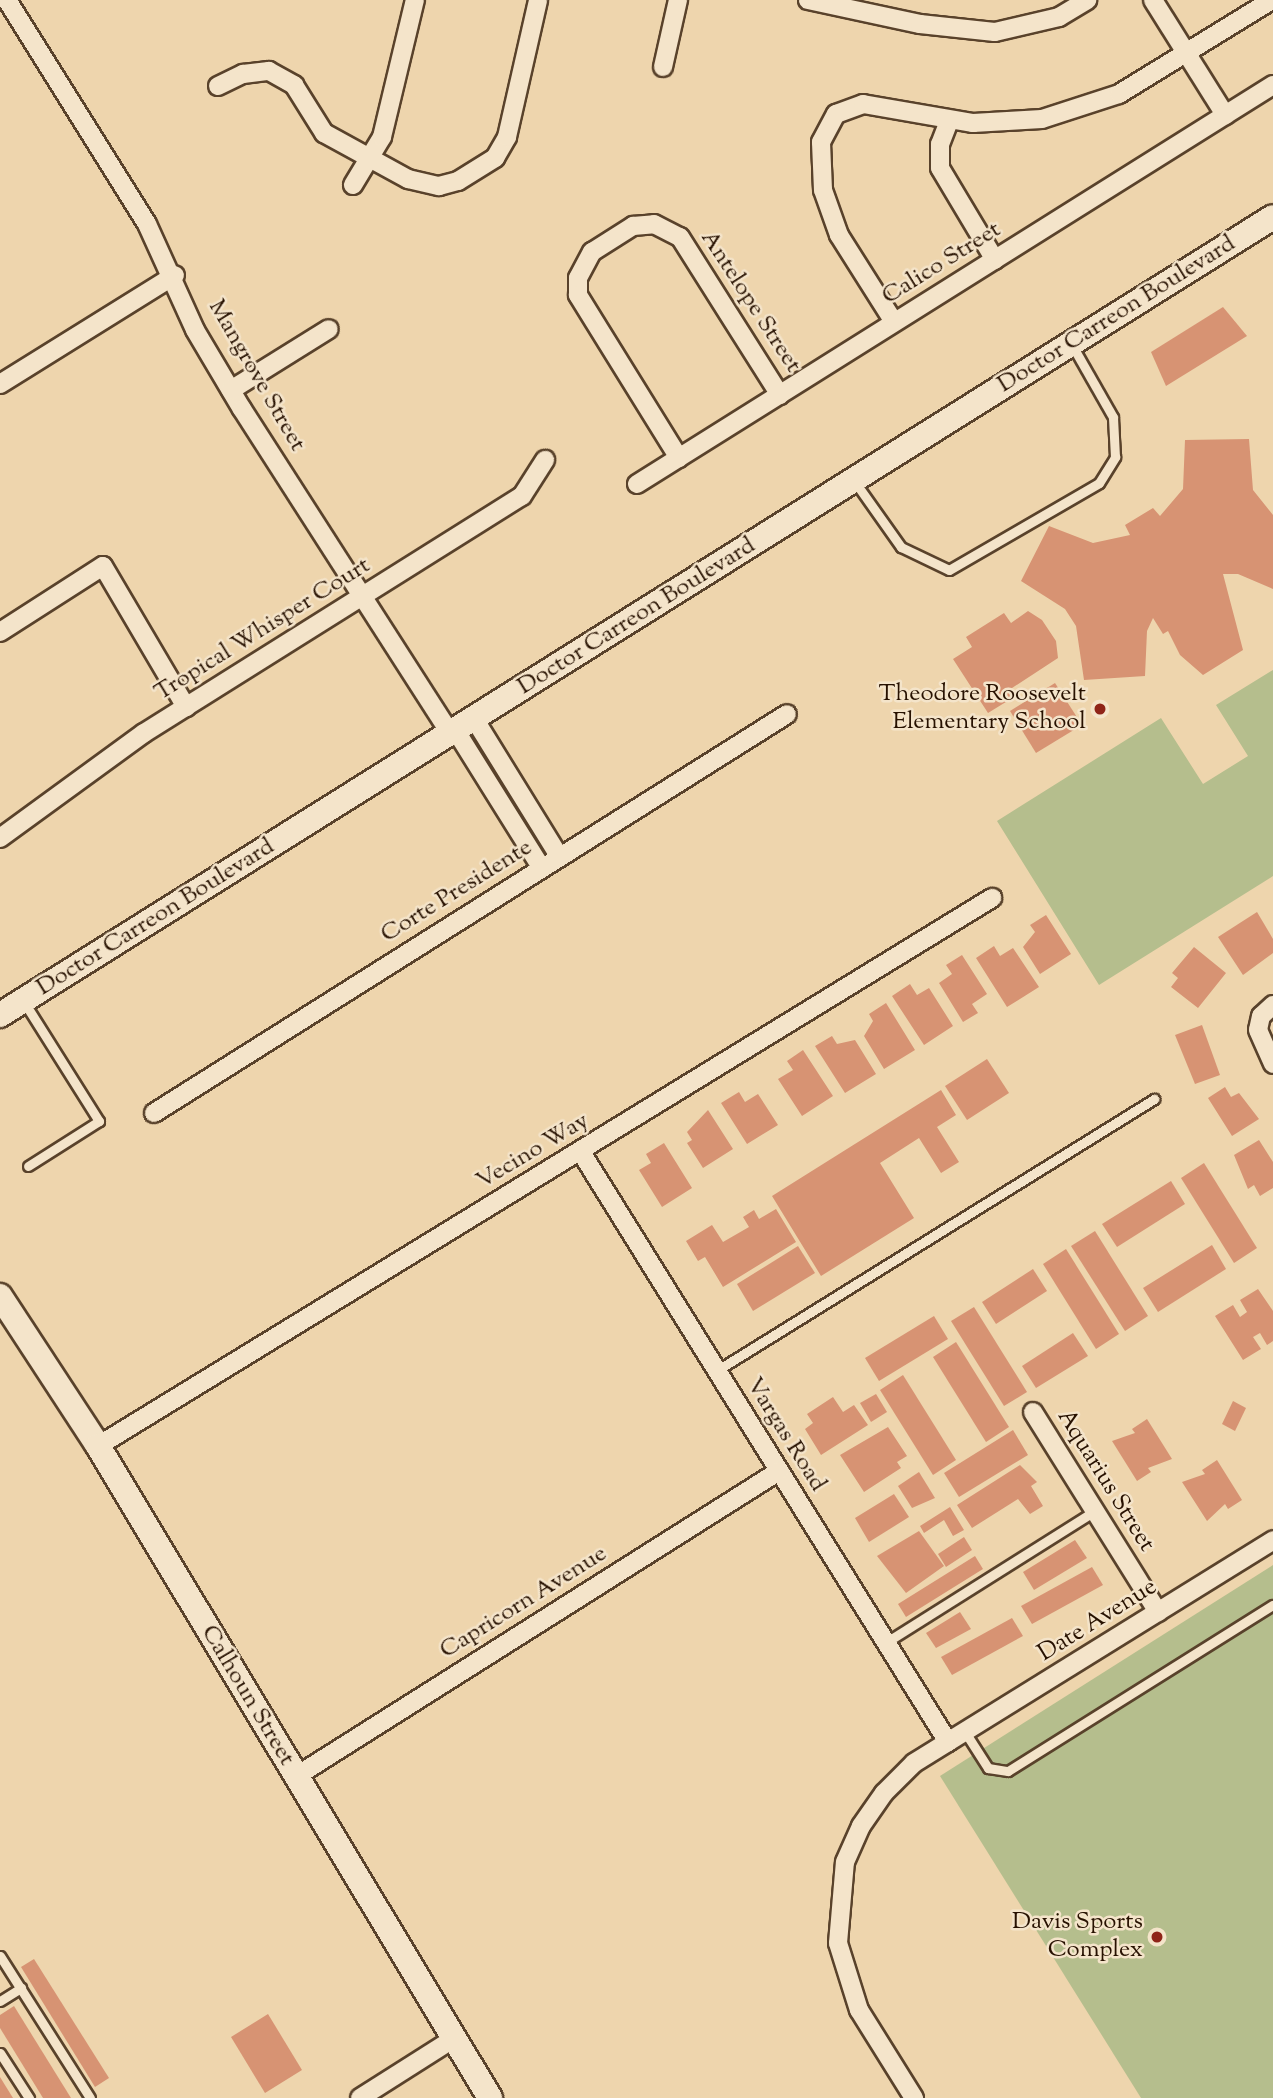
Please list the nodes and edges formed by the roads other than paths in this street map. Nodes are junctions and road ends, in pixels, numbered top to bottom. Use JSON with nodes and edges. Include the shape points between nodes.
{"nodes":[{"id":1,"x":7,"y":0,"type":"edge"},
{"id":2,"x":415,"y":0,"type":"edge"},
{"id":3,"x":538,"y":0,"type":"edge"},
{"id":4,"x":678,"y":0,"type":"edge"},
{"id":5,"x":808,"y":0,"type":"edge"},
{"id":6,"x":1087,"y":0,"type":"edge"},
{"id":7,"x":1153,"y":0,"type":"edge"},
{"id":8,"x":1272,"y":0,"type":"edge"},
{"id":9,"x":1187,"y":53,"type":"junction"},
{"id":10,"x":663,"y":67,"type":"dead end"},
{"id":11,"x":1273,"y":85,"type":"edge"},
{"id":12,"x":218,"y":86,"type":"dead end"},
{"id":13,"x":1225,"y":115,"type":"junction"},
{"id":14,"x":949,"y":121,"type":"junction"},
{"id":15,"x":372,"y":161,"type":"junction"},
{"id":16,"x":353,"y":185,"type":"dead end"},
{"id":17,"x":1273,"y":217,"type":"edge"},
{"id":18,"x":995,"y":260,"type":"junction"},
{"id":19,"x":174,"y":275,"type":"junction"},
{"id":20,"x":894,"y":323,"type":"junction"},
{"id":21,"x":329,"y":329,"type":"dead end"},
{"id":22,"x":1071,"y":344,"type":"junction"},
{"id":23,"x":0,"y":384,"type":"edge"},
{"id":24,"x":231,"y":390,"type":"junction"},
{"id":25,"x":780,"y":395,"type":"junction"},
{"id":26,"x":679,"y":458,"type":"junction"},
{"id":27,"x":545,"y":460,"type":"dead end"},
{"id":28,"x":854,"y":481,"type":"junction"},
{"id":29,"x":637,"y":484,"type":"dead end"},
{"id":30,"x":363,"y":596,"type":"junction"},
{"id":31,"x":0,"y":632,"type":"edge"},
{"id":32,"x":186,"y":707,"type":"junction"},
{"id":33,"x":787,"y":714,"type":"dead end"},
{"id":34,"x":461,"y":728,"type":"junction"},
{"id":35,"x":0,"y":838,"type":"edge"},
{"id":36,"x":559,"y":856,"type":"junction"},
{"id":37,"x":541,"y":867,"type":"junction"},
{"id":38,"x":992,"y":898,"type":"dead end"},
{"id":39,"x":23,"y":1001,"type":"junction"},
{"id":40,"x":1273,"y":1005,"type":"edge"},
{"id":41,"x":0,"y":1015,"type":"edge"},
{"id":42,"x":1273,"y":1064,"type":"edge"},
{"id":43,"x":1154,"y":1099,"type":"dead end"},
{"id":44,"x":154,"y":1113,"type":"dead end"},
{"id":45,"x":581,"y":1152,"type":"junction"},
{"id":46,"x":28,"y":1166,"type":"dead end"},
{"id":47,"x":0,"y":1296,"type":"edge"},
{"id":48,"x":716,"y":1371,"type":"junction"},
{"id":49,"x":1033,"y":1412,"type":"dead end"},
{"id":50,"x":98,"y":1447,"type":"junction"},
{"id":51,"x":779,"y":1471,"type":"junction"},
{"id":52,"x":1096,"y":1510,"type":"junction"},
{"id":53,"x":1273,"y":1540,"type":"edge"},
{"id":54,"x":1273,"y":1605,"type":"edge"},
{"id":55,"x":1158,"y":1612,"type":"junction"},
{"id":56,"x":885,"y":1643,"type":"junction"},
{"id":57,"x":965,"y":1732,"type":"junction"},
{"id":58,"x":948,"y":1742,"type":"junction"},
{"id":59,"x":295,"y":1777,"type":"junction"},
{"id":60,"x":0,"y":1956,"type":"edge"},
{"id":61,"x":21,"y":1989,"type":"junction"},
{"id":62,"x":0,"y":2001,"type":"edge"},
{"id":63,"x":453,"y":2039,"type":"junction"},
{"id":64,"x":0,"y":2053,"type":"edge"},
{"id":65,"x":29,"y":2098,"type":"edge"},
{"id":66,"x":90,"y":2098,"type":"edge"},
{"id":67,"x":360,"y":2098,"type":"edge"},
{"id":68,"x":490,"y":2098,"type":"edge"},
{"id":69,"x":914,"y":2098,"type":"edge"}],
"edges":[{"from":1,"to":19,"type":"street","name":"Mangrove Street"},
{"from":2,"to":15,"type":"street"},
{"from":3,"to":15,"type":"street","via":[[506,137],[495,158],[477,172],[439,186],[408,179]]},
{"from":4,"to":10,"type":"street"},
{"from":5,"to":6,"type":"street","via":[[920,24],[995,32],[1059,17]]},
{"from":7,"to":9,"type":"street"},
{"from":8,"to":9,"type":"street"},
{"from":9,"to":13,"type":"street"},
{"from":9,"to":14,"type":"street","via":[[1119,94],[1082,108],[998,125]]},
{"from":11,"to":13,"type":"street","name":"Calico Street"},
{"from":12,"to":15,"type":"street","via":[[243,74],[270,71],[294,85],[324,133]]},
{"from":13,"to":18,"type":"street","name":"Calico Street"},
{"from":14,"to":18,"type":"street","via":[[940,145],[940,168]]},
{"from":14,"to":20,"type":"street","via":[[849,105],[826,124],[821,142],[830,214]]},
{"from":15,"to":16,"type":"street"},
{"from":17,"to":22,"type":"main road","name":"Doctor Carreon Boulevard"},
{"from":18,"to":20,"type":"street","name":"Calico Street"},
{"from":19,"to":23,"type":"street"},
{"from":19,"to":24,"type":"street","name":"Mangrove Street","via":[[195,330]]},
{"from":20,"to":25,"type":"street","name":"Calico Street"},
{"from":21,"to":24,"type":"street"},
{"from":22,"to":28,"type":"main road","name":"Doctor Carreon Boulevard"},
{"from":22,"to":28,"type":"lane","via":[[1113,417],[1115,457],[1099,483],[949,570],[901,547]]},
{"from":24,"to":30,"type":"street","name":"Mangrove Street"},
{"from":25,"to":26,"type":"street","name":"Calico Street"},
{"from":25,"to":26,"type":"street","name":"Antelope Street","via":[[680,237],[654,223],[634,226],[583,264],[578,295]]},
{"from":26,"to":29,"type":"street","name":"Calico Street"},
{"from":27,"to":30,"type":"street","name":"Tropical Whisper Court","via":[[522,496]]},
{"from":28,"to":34,"type":"main road","name":"Doctor Carreon Boulevard"},
{"from":30,"to":32,"type":"street","name":"Tropical Whisper Court"},
{"from":30,"to":34,"type":"street","name":"Mangrove Street"},
{"from":31,"to":32,"type":"street","via":[[103,566]]},
{"from":32,"to":35,"type":"street","name":"Tropical Whisper Court"},
{"from":33,"to":36,"type":"street","name":"Corte Presidente"},
{"from":34,"to":36,"type":"street"},
{"from":34,"to":37,"type":"street"},
{"from":34,"to":39,"type":"main road","name":"Doctor Carreon Boulevard"},
{"from":36,"to":37,"type":"street","name":"Corte Presidente"},
{"from":37,"to":44,"type":"street","name":"Corte Presidente"},
{"from":38,"to":45,"type":"street","name":"Vecino Way"},
{"from":39,"to":41,"type":"main road","name":"Doctor Carreon Boulevard"},
{"from":39,"to":46,"type":"lane","via":[[99,1121]]},
{"from":40,"to":42,"type":"street","via":[[1259,1020],[1259,1039]]},
{"from":43,"to":48,"type":"lane"},
{"from":45,"to":48,"type":"street","name":"Vargas Road"},
{"from":45,"to":50,"type":"street","name":"Vecino Way"},
{"from":47,"to":50,"type":"main road","name":"Calhoun Street"},
{"from":48,"to":51,"type":"street","name":"Vargas Road"},
{"from":49,"to":52,"type":"street","name":"Aquarius Street"},
{"from":50,"to":59,"type":"main road","name":"Calhoun Street"},
{"from":51,"to":56,"type":"street","name":"Vargas Road"},
{"from":51,"to":59,"type":"street","name":"Capricorn Avenue"},
{"from":52,"to":55,"type":"street","name":"Aquarius Street"},
{"from":52,"to":56,"type":"lane"},
{"from":53,"to":55,"type":"street","name":"Date Avenue"},
{"from":54,"to":57,"type":"lane","via":[[1008,1771],[988,1768]]},
{"from":55,"to":57,"type":"street","name":"Date Avenue"},
{"from":56,"to":58,"type":"street","name":"Vargas Road"},
{"from":57,"to":58,"type":"street","name":"Date Avenue"},
{"from":58,"to":69,"type":"street","name":"Date Avenue","via":[[884,1793],[848,1851],[838,1893],[838,1942],[845,1978]]},
{"from":59,"to":63,"type":"main road","name":"Calhoun Street"},
{"from":60,"to":61,"type":"lane"},
{"from":61,"to":62,"type":"lane"},
{"from":61,"to":66,"type":"lane"},
{"from":63,"to":67,"type":"street"},
{"from":63,"to":68,"type":"main road","name":"Calhoun Street"},
{"from":64,"to":65,"type":"lane"}]}
